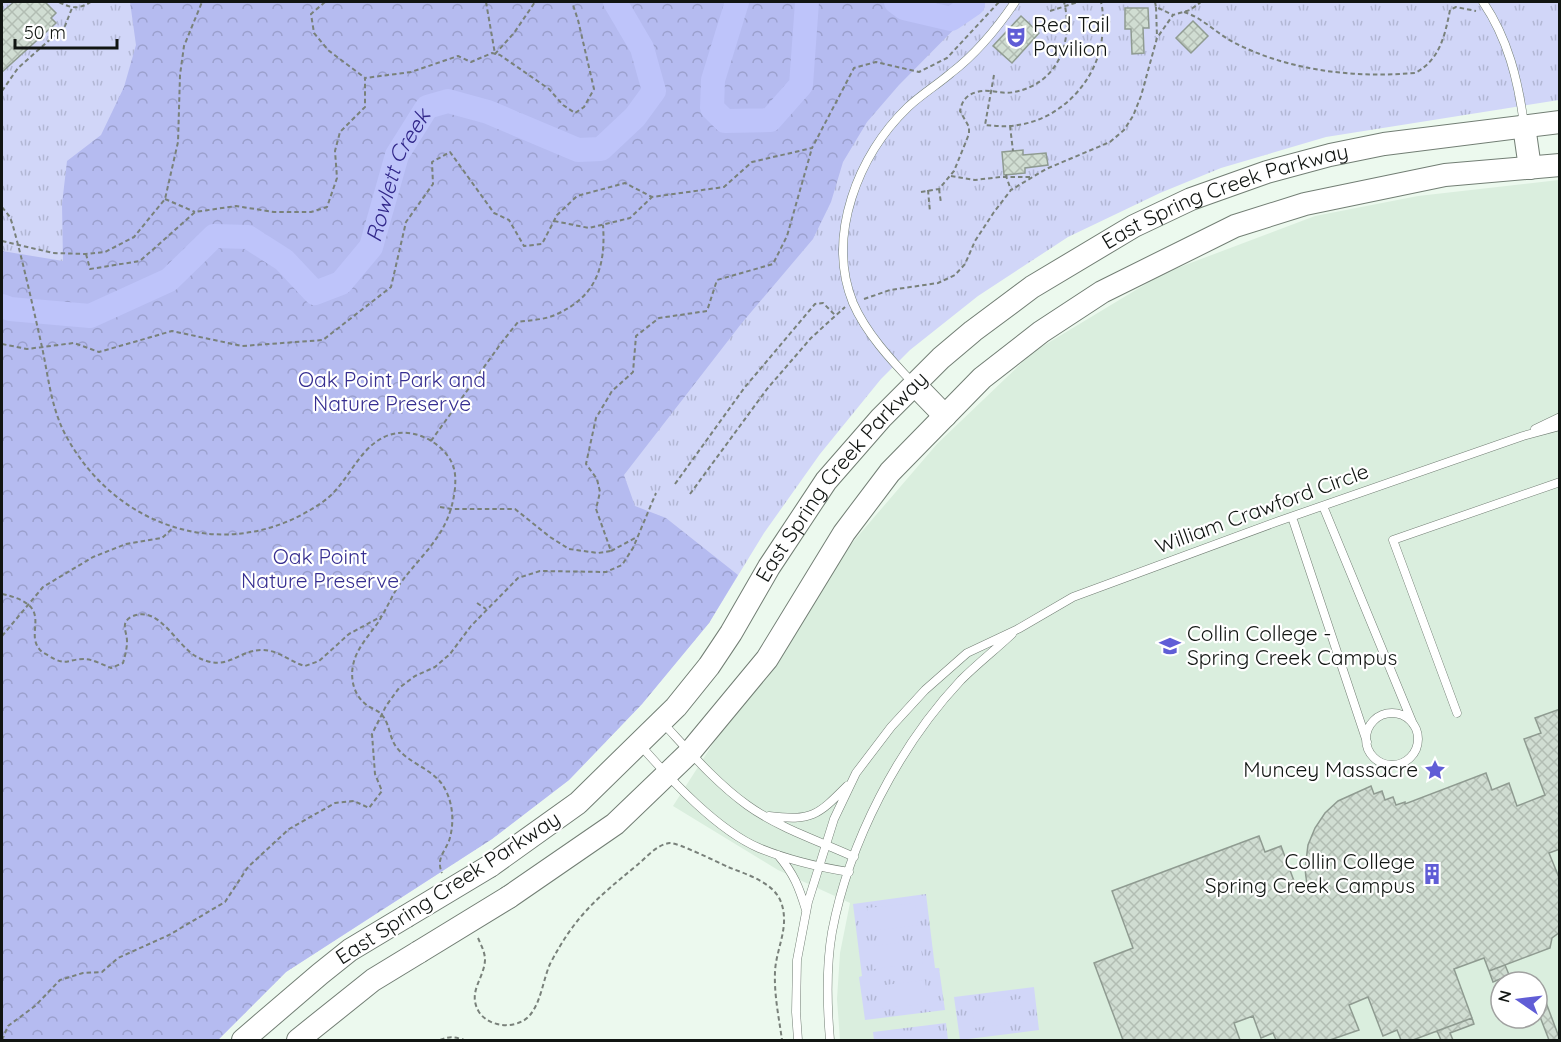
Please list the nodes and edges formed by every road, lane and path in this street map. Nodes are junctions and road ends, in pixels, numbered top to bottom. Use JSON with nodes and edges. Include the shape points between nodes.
{"nodes":[{"id":1,"x":59,"y":2,"type":"edge"},
{"id":2,"x":92,"y":2,"type":"edge"},
{"id":3,"x":202,"y":2,"type":"edge"},
{"id":4,"x":325,"y":2,"type":"edge"},
{"id":5,"x":486,"y":2,"type":"edge"},
{"id":6,"x":535,"y":2,"type":"edge"},
{"id":7,"x":572,"y":2,"type":"edge"},
{"id":8,"x":999,"y":2,"type":"edge"},
{"id":9,"x":1015,"y":2,"type":"edge"},
{"id":10,"x":1078,"y":2,"type":"edge"},
{"id":11,"x":1101,"y":2,"type":"edge"},
{"id":12,"x":1155,"y":2,"type":"edge"},
{"id":13,"x":1201,"y":2,"type":"edge"},
{"id":14,"x":1483,"y":2,"type":"edge"},
{"id":15,"x":1065,"y":3,"type":"edge"},
{"id":16,"x":1156,"y":7,"type":"junction"},
{"id":17,"x":72,"y":8,"type":"junction"},
{"id":18,"x":1050,"y":11,"type":"dead end"},
{"id":19,"x":1184,"y":12,"type":"junction"},
{"id":20,"x":1491,"y":14,"type":"junction"},
{"id":21,"x":1173,"y":15,"type":"junction"},
{"id":22,"x":1157,"y":38,"type":"junction"},
{"id":23,"x":495,"y":54,"type":"junction"},
{"id":24,"x":994,"y":75,"type":"dead end"},
{"id":25,"x":365,"y":78,"type":"junction"},
{"id":26,"x":2,"y":91,"type":"edge"},
{"id":27,"x":991,"y":91,"type":"junction"},
{"id":28,"x":1560,"y":122,"type":"edge"},
{"id":29,"x":1010,"y":126,"type":"junction"},
{"id":30,"x":1524,"y":126,"type":"junction"},
{"id":31,"x":812,"y":148,"type":"junction"},
{"id":32,"x":1013,"y":151,"type":"dead end"},
{"id":33,"x":1560,"y":165,"type":"edge"},
{"id":34,"x":1530,"y":168,"type":"junction"},
{"id":35,"x":951,"y":176,"type":"junction"},
{"id":36,"x":1006,"y":176,"type":"junction"},
{"id":37,"x":939,"y":189,"type":"junction"},
{"id":38,"x":928,"y":190,"type":"junction"},
{"id":39,"x":1011,"y":190,"type":"dead end"},
{"id":40,"x":921,"y":192,"type":"dead end"},
{"id":41,"x":652,"y":197,"type":"junction"},
{"id":42,"x":165,"y":199,"type":"junction"},
{"id":43,"x":941,"y":203,"type":"dead end"},
{"id":44,"x":2,"y":207,"type":"edge"},
{"id":45,"x":195,"y":212,"type":"junction"},
{"id":46,"x":930,"y":212,"type":"dead end"},
{"id":47,"x":554,"y":221,"type":"junction"},
{"id":48,"x":603,"y":225,"type":"junction"},
{"id":49,"x":2,"y":241,"type":"edge"},
{"id":50,"x":18,"y":246,"type":"junction"},
{"id":51,"x":86,"y":254,"type":"junction"},
{"id":52,"x":835,"y":315,"type":"dead end"},
{"id":53,"x":2,"y":344,"type":"edge"},
{"id":54,"x":42,"y":347,"type":"junction"},
{"id":55,"x":915,"y":385,"type":"junction"},
{"id":56,"x":945,"y":416,"type":"junction"},
{"id":57,"x":1560,"y":417,"type":"edge"},
{"id":58,"x":1560,"y":426,"type":"edge"},
{"id":59,"x":1523,"y":435,"type":"junction"},
{"id":60,"x":431,"y":441,"type":"junction"},
{"id":61,"x":1560,"y":482,"type":"edge"},
{"id":62,"x":675,"y":484,"type":"dead end"},
{"id":63,"x":656,"y":493,"type":"dead end"},
{"id":64,"x":1323,"y":506,"type":"junction"},
{"id":65,"x":440,"y":507,"type":"dead end"},
{"id":66,"x":451,"y":508,"type":"junction"},
{"id":67,"x":1292,"y":517,"type":"junction"},
{"id":68,"x":174,"y":527,"type":"junction"},
{"id":69,"x":638,"y":537,"type":"junction"},
{"id":70,"x":611,"y":551,"type":"junction"},
{"id":71,"x":2,"y":594,"type":"edge"},
{"id":72,"x":477,"y":603,"type":"dead end"},
{"id":73,"x":28,"y":604,"type":"junction"},
{"id":74,"x":486,"y":609,"type":"junction"},
{"id":75,"x":382,"y":615,"type":"junction"},
{"id":76,"x":1018,"y":629,"type":"junction"},
{"id":77,"x":2,"y":636,"type":"edge"},
{"id":78,"x":1457,"y":713,"type":"dead end"},
{"id":79,"x":381,"y":714,"type":"junction"},
{"id":80,"x":661,"y":722,"type":"junction"},
{"id":81,"x":1413,"y":724,"type":"junction"},
{"id":82,"x":1366,"y":742,"type":"junction"},
{"id":83,"x":639,"y":744,"type":"junction"},
{"id":84,"x":690,"y":752,"type":"junction"},
{"id":85,"x":666,"y":776,"type":"junction"},
{"id":86,"x":852,"y":782,"type":"junction"},
{"id":87,"x":764,"y":815,"type":"junction"},
{"id":88,"x":825,"y":844,"type":"junction"},
{"id":89,"x":778,"y":854,"type":"junction"},
{"id":90,"x":854,"y":857,"type":"junction"},
{"id":91,"x":818,"y":867,"type":"junction"},
{"id":92,"x":849,"y":872,"type":"junction"},
{"id":93,"x":441,"y":873,"type":"dead end"},
{"id":94,"x":806,"y":912,"type":"junction"},
{"id":95,"x":478,"y":939,"type":"dead end"},
{"id":96,"x":2,"y":1040,"type":"edge"},
{"id":97,"x":243,"y":1041,"type":"edge"},
{"id":98,"x":298,"y":1041,"type":"edge"},
{"id":99,"x":440,"y":1041,"type":"edge"},
{"id":100,"x":464,"y":1041,"type":"edge"},
{"id":101,"x":782,"y":1041,"type":"edge"},
{"id":102,"x":798,"y":1041,"type":"edge"},
{"id":103,"x":830,"y":1041,"type":"edge"}],
"edges":[{"from":1,"to":17,"type":"path"},
{"from":2,"to":17,"type":"path"},
{"from":3,"to":42,"type":"path","via":[[184,46],[178,142]]},
{"from":4,"to":25,"type":"path","via":[[311,14],[314,33],[328,50]]},
{"from":5,"to":23,"type":"path"},
{"from":6,"to":23,"type":"path"},
{"from":7,"to":23,"type":"path","via":[[594,89],[584,108],[575,113],[549,89]]},
{"from":8,"to":31,"type":"path","via":[[947,58],[919,72],[876,62],[854,68]]},
{"from":9,"to":55,"type":"lane","via":[[974,51],[890,127],[853,192],[843,250],[847,285],[858,313],[878,343]]},
{"from":10,"to":15,"type":"path"},
{"from":11,"to":29,"type":"path","via":[[1104,19],[1100,50],[1084,85],[1055,112]]},
{"from":12,"to":16,"type":"path"},
{"from":13,"to":19,"type":"path"},
{"from":14,"to":20,"type":"lane"},
{"from":15,"to":18,"type":"path"},
{"from":15,"to":27,"type":"path","via":[[1065,45],[1050,72],[1015,92]]},
{"from":16,"to":21,"type":"path"},
{"from":16,"to":22,"type":"path"},
{"from":17,"to":26,"type":"path","via":[[64,26],[18,68]]},
{"from":19,"to":20,"type":"path","via":[[1246,49],[1299,66],[1366,75],[1415,73],[1428,65],[1438,52],[1450,10],[1456,7]]},
{"from":19,"to":21,"type":"path"},
{"from":20,"to":30,"type":"lane","via":[[1510,55]]},
{"from":21,"to":22,"type":"path"},
{"from":22,"to":36,"type":"path","via":[[1141,96],[1124,130],[1110,142],[1031,177]]},
{"from":23,"to":25,"type":"path","via":[[471,62],[458,56],[411,72]]},
{"from":24,"to":27,"type":"path"},
{"from":25,"to":45,"type":"path","via":[[365,107],[340,132],[335,151],[337,178],[327,207],[311,212],[236,207]]},
{"from":27,"to":29,"type":"path","via":[[985,125]]},
{"from":27,"to":35,"type":"path","via":[[977,92],[961,103],[969,134]]},
{"from":28,"to":30,"type":"main road","name":"East Spring Creek Parkway"},
{"from":29,"to":32,"type":"path"},
{"from":30,"to":34,"type":"main road"},
{"from":30,"to":55,"type":"main road","name":"East Spring Creek Parkway","via":[[1330,155],[1191,199],[1134,226],[1032,287],[973,331]]},
{"from":31,"to":41,"type":"path","via":[[752,162],[724,187]]},
{"from":31,"to":70,"type":"path","via":[[787,237],[773,264],[717,280],[707,311],[659,318],[636,336],[633,372],[612,391],[597,418],[585,464],[597,479],[597,509]]},
{"from":33,"to":34,"type":"main road","name":"East Spring Creek Parkway"},
{"from":34,"to":56,"type":"main road","name":"East Spring Creek Parkway","via":[[1445,175],[1305,204],[1235,226],[1094,297],[982,378]]},
{"from":35,"to":36,"type":"path","via":[[975,180]]},
{"from":35,"to":37,"type":"path"},
{"from":36,"to":39,"type":"path"},
{"from":37,"to":38,"type":"path"},
{"from":37,"to":43,"type":"path"},
{"from":38,"to":40,"type":"path"},
{"from":38,"to":46,"type":"path"},
{"from":41,"to":47,"type":"path","via":[[625,183],[577,196]]},
{"from":41,"to":48,"type":"path","via":[[630,218]]},
{"from":42,"to":45,"type":"path"},
{"from":42,"to":51,"type":"path","via":[[134,237],[105,252]]},
{"from":44,"to":50,"type":"path","via":[[10,217]]},
{"from":45,"to":51,"type":"path","via":[[140,261],[90,269]]},
{"from":47,"to":48,"type":"path","via":[[589,228]]},
{"from":47,"to":54,"type":"path","via":[[542,244],[524,246],[509,220],[494,213],[450,152],[432,162],[433,184],[406,222],[390,286],[323,340],[242,346],[172,331],[99,352],[74,343]]},
{"from":48,"to":60,"type":"path","via":[[605,249],[598,278],[578,301],[553,316],[518,322]]},
{"from":49,"to":50,"type":"path"},
{"from":50,"to":51,"type":"path","via":[[53,254]]},
{"from":50,"to":54,"type":"path"},
{"from":52,"to":62,"type":"path","via":[[823,303],[815,304],[745,387]]},
{"from":53,"to":54,"type":"path","via":[[27,349]]},
{"from":54,"to":68,"type":"path","via":[[54,406],[77,454],[95,476],[127,503]]},
{"from":55,"to":56,"type":"main road"},
{"from":55,"to":80,"type":"main road","name":"East Spring Creek Parkway","via":[[826,481],[709,666]]},
{"from":56,"to":84,"type":"main road","name":"East Spring Creek Parkway","via":[[883,481],[844,533],[767,659]]},
{"from":57,"to":59,"type":"lane","name":"William Crawford Circle"},
{"from":58,"to":59,"type":"lane","name":"William Crawford Circle"},
{"from":59,"to":64,"type":"lane","name":"William Crawford Circle"},
{"from":60,"to":66,"type":"path","via":[[453,464]]},
{"from":60,"to":68,"type":"path","via":[[408,433],[383,438],[364,453],[332,494],[277,526],[222,536]]},
{"from":61,"to":78,"type":"lane","via":[[1393,540]]},
{"from":63,"to":69,"type":"path"},
{"from":64,"to":67,"type":"lane","name":"William Crawford Circle"},
{"from":64,"to":81,"type":"lane"},
{"from":65,"to":66,"type":"path"},
{"from":66,"to":70,"type":"path","via":[[515,509],[569,549]]},
{"from":66,"to":75,"type":"path","via":[[429,551],[397,589]]},
{"from":67,"to":76,"type":"lane","name":"William Crawford Circle","via":[[1073,597]]},
{"from":67,"to":82,"type":"lane"},
{"from":68,"to":73,"type":"path","via":[[162,538],[126,544],[93,557],[43,587]]},
{"from":69,"to":70,"type":"path"},
{"from":69,"to":74,"type":"path","via":[[628,558],[615,570],[528,573]]},
{"from":71,"to":73,"type":"path"},
{"from":72,"to":74,"type":"path"},
{"from":73,"to":75,"type":"path","via":[[37,622],[36,637],[41,651],[60,663],[86,659],[111,668],[123,663],[125,623],[129,617],[140,614],[160,621],[196,657],[227,663],[260,650],[278,653],[305,666],[319,661],[349,634]]},
{"from":73,"to":77,"type":"path"},
{"from":74,"to":79,"type":"path","via":[[443,660],[399,688]]},
{"from":75,"to":79,"type":"path","via":[[359,650],[352,674],[358,697]]},
{"from":76,"to":86,"type":"lane","name":"William Crawford Circle","via":[[967,653],[925,690],[891,727]]},
{"from":76,"to":90,"type":"lane","name":"William Crawford Circle","via":[[961,680],[913,739],[877,802]]},
{"from":79,"to":93,"type":"path","via":[[399,751],[429,770],[449,796],[452,830],[439,860]]},
{"from":79,"to":96,"type":"path","via":[[372,734],[375,774],[382,790],[369,808],[354,801],[335,803],[289,829],[248,867],[225,902],[169,935],[118,958],[102,972],[60,980],[8,1026]]},
{"from":80,"to":83,"type":"main road","name":"East Spring Creek Parkway"},
{"from":80,"to":84,"type":"lane"},
{"from":81,"to":82,"type":"lane","via":[[1398,714],[1382,715],[1370,726]]},
{"from":81,"to":82,"type":"lane","via":[[1417,747],[1406,761],[1381,762]]},
{"from":83,"to":85,"type":"lane"},
{"from":83,"to":97,"type":"main road","name":"East Spring Creek Parkway","bridge":true,"via":[[578,803],[490,866],[350,950]]},
{"from":84,"to":85,"type":"main road","name":"East Spring Creek Parkway"},
{"from":84,"to":87,"type":"lane","via":[[723,786]]},
{"from":85,"to":89,"type":"lane","via":[[728,829],[758,848]]},
{"from":85,"to":98,"type":"main road","name":"East Spring Creek Parkway","bridge":true,"via":[[615,824],[509,897],[373,980]]},
{"from":86,"to":87,"type":"lane","via":[[814,815],[795,819]]},
{"from":86,"to":88,"type":"lane","name":"William Crawford Circle"},
{"from":87,"to":88,"type":"lane"},
{"from":88,"to":90,"type":"lane"},
{"from":88,"to":91,"type":"lane","name":"William Crawford Circle"},
{"from":89,"to":91,"type":"lane"},
{"from":89,"to":94,"type":"lane","via":[[792,871]]},
{"from":90,"to":92,"type":"lane","name":"William Crawford Circle"},
{"from":91,"to":92,"type":"lane"},
{"from":91,"to":94,"type":"lane","name":"William Crawford Circle"},
{"from":92,"to":103,"type":"lane","name":"William Crawford Circle","via":[[832,934],[827,999]]},
{"from":94,"to":102,"type":"lane","name":"William Crawford Circle","via":[[797,960]]},
{"from":95,"to":101,"type":"path","via":[[485,961],[474,993],[476,1006],[482,1017],[494,1024],[522,1022],[533,1011],[549,967],[586,909],[661,846],[676,844],[759,880],[781,901],[784,928],[775,976]]},
{"from":99,"to":100,"type":"path","via":[[456,1037]]}]}
